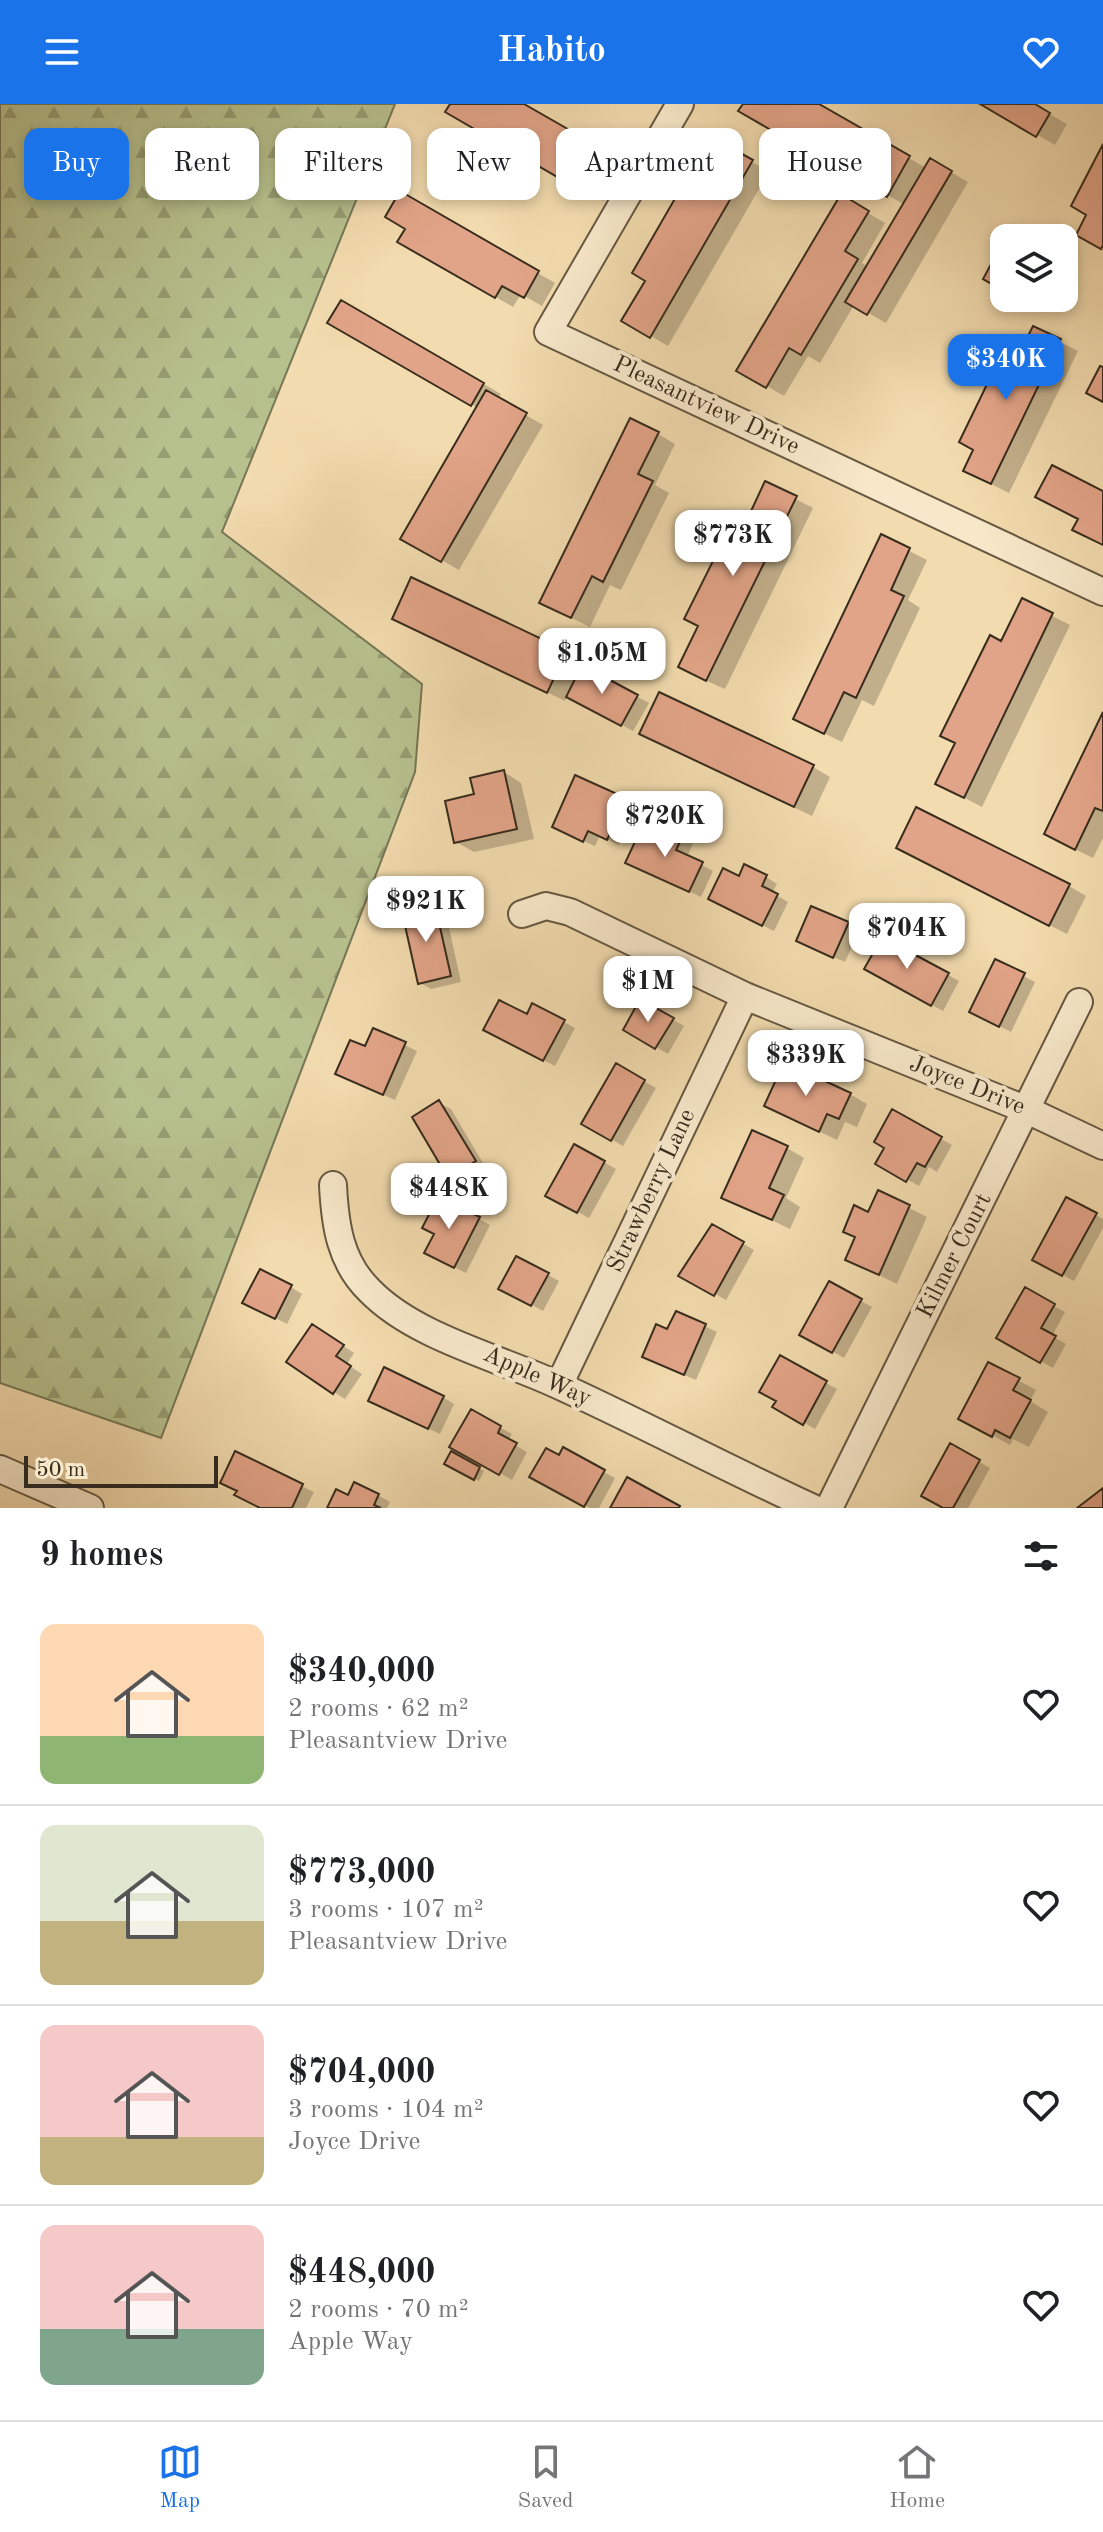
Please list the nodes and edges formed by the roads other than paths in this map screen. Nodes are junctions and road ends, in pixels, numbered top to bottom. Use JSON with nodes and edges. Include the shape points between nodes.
{"nodes":[{"id":1,"x":680,"y":104,"type":"edge"},
{"id":2,"x":1103,"y":592,"type":"edge"},
{"id":3,"x":522,"y":914,"type":"dead end"},
{"id":4,"x":745,"y":996,"type":"junction"},
{"id":5,"x":1079,"y":1002,"type":"dead end"},
{"id":6,"x":1027,"y":1110,"type":"junction"},
{"id":7,"x":1103,"y":1146,"type":"edge"},
{"id":8,"x":333,"y":1185,"type":"dead end"},
{"id":9,"x":559,"y":1385,"type":"junction"},
{"id":10,"x":0,"y":1469,"type":"edge"},
{"id":11,"x":90,"y":1508,"type":"edge"},
{"id":12,"x":813,"y":1508,"type":"edge"},
{"id":13,"x":829,"y":1508,"type":"edge"}],
"edges":[{"from":1,"to":2,"type":"street","name":"Pleasantview Drive","via":[[548,332]]},
{"from":3,"to":4,"type":"street","name":"Joyce Drive","via":[[546,906],[570,912]]},
{"from":4,"to":6,"type":"street","name":"Joyce Drive"},
{"from":4,"to":9,"type":"street","name":"Strawberry Lane"},
{"from":5,"to":6,"type":"street","name":"Kilmer Court"},
{"from":6,"to":7,"type":"street","name":"Joyce Drive"},
{"from":6,"to":13,"type":"street","name":"Kilmer Court"},
{"from":8,"to":9,"type":"street","name":"Apple Way","via":[[335,1222],[345,1258],[369,1291],[403,1317]]},
{"from":9,"to":12,"type":"street","name":"Apple Way"},
{"from":10,"to":11,"type":"street"}]}
